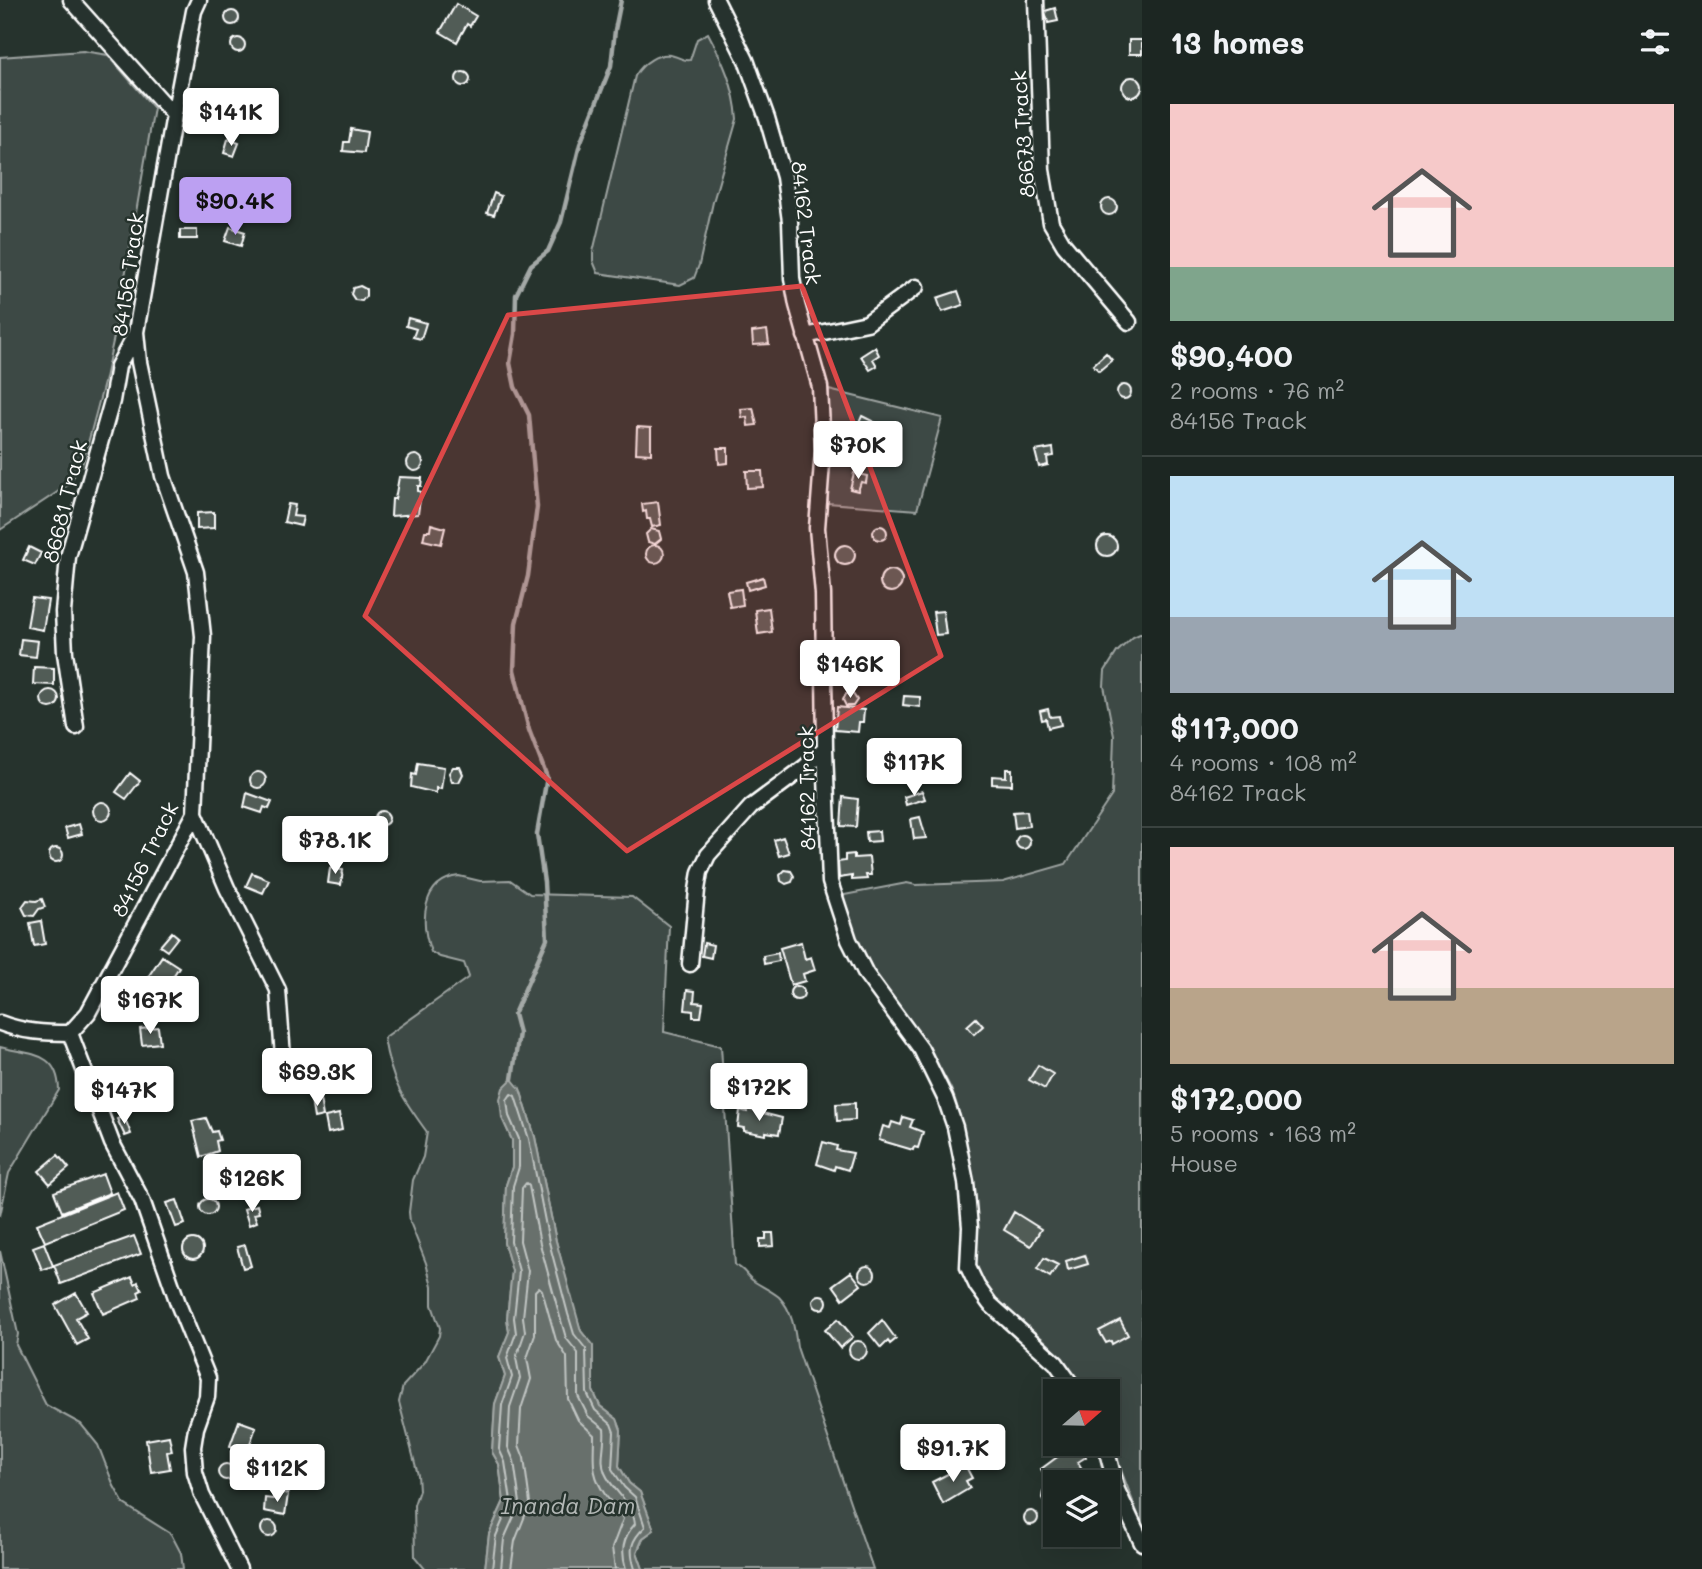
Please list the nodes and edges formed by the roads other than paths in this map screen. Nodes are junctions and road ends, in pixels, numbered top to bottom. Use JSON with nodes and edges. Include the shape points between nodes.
{"nodes":[{"id":1,"x":71,"y":0,"type":"edge"},
{"id":2,"x":199,"y":0,"type":"edge"},
{"id":3,"x":716,"y":0,"type":"edge"},
{"id":4,"x":1037,"y":0,"type":"edge"},
{"id":5,"x":174,"y":115,"type":"junction"},
{"id":6,"x":916,"y":287,"type":"dead end"},
{"id":7,"x":1129,"y":322,"type":"dead end"},
{"id":8,"x":136,"y":332,"type":"junction"},
{"id":9,"x":805,"y":336,"type":"junction"},
{"id":10,"x":76,"y":727,"type":"dead end"},
{"id":11,"x":825,"y":749,"type":"junction"},
{"id":12,"x":195,"y":813,"type":"junction"},
{"id":13,"x":690,"y":964,"type":"dead end"},
{"id":14,"x":0,"y":1023,"type":"edge"},
{"id":15,"x":70,"y":1033,"type":"junction"},
{"id":16,"x":284,"y":1070,"type":"dead end"},
{"id":17,"x":1067,"y":1379,"type":"edge"},
{"id":18,"x":1108,"y":1456,"type":"edge"},
{"id":19,"x":1142,"y":1543,"type":"edge"},
{"id":20,"x":239,"y":1569,"type":"edge"}],
"edges":[{"from":1,"to":5,"type":"street"},
{"from":2,"to":5,"type":"street","name":"84156 Track"},
{"from":3,"to":9,"type":"street","name":"84162 Track","via":[[746,60],[784,177],[792,278]]},
{"from":4,"to":7,"type":"street","name":"86673 Track","via":[[1042,170],[1051,223]]},
{"from":5,"to":8,"type":"street","name":"84156 Track"},
{"from":6,"to":9,"type":"street","via":[[867,323]]},
{"from":8,"to":10,"type":"street","name":"86681 Track","via":[[118,366],[68,557],[64,640]]},
{"from":8,"to":12,"type":"street","name":"84156 Track","via":[[163,476],[196,572],[203,636]]},
{"from":9,"to":11,"type":"street","name":"84162 Track","via":[[822,409],[817,528],[823,594]]},
{"from":11,"to":13,"type":"street","via":[[751,807],[708,855],[700,872]]},
{"from":11,"to":17,"type":"street","name":"84162 Track","via":[[830,882],[866,974],[921,1049],[945,1098],[966,1182],[968,1267],[990,1304],[1039,1345]]},
{"from":12,"to":15,"type":"street","name":"84156 Track","via":[[88,1013]]},
{"from":12,"to":16,"type":"street","via":[[278,990]]},
{"from":14,"to":15,"type":"street","via":[[42,1033]]},
{"from":15,"to":20,"type":"street","via":[[112,1143],[142,1200],[208,1378],[193,1447],[195,1472]]},
{"from":18,"to":19,"type":"street"}]}
